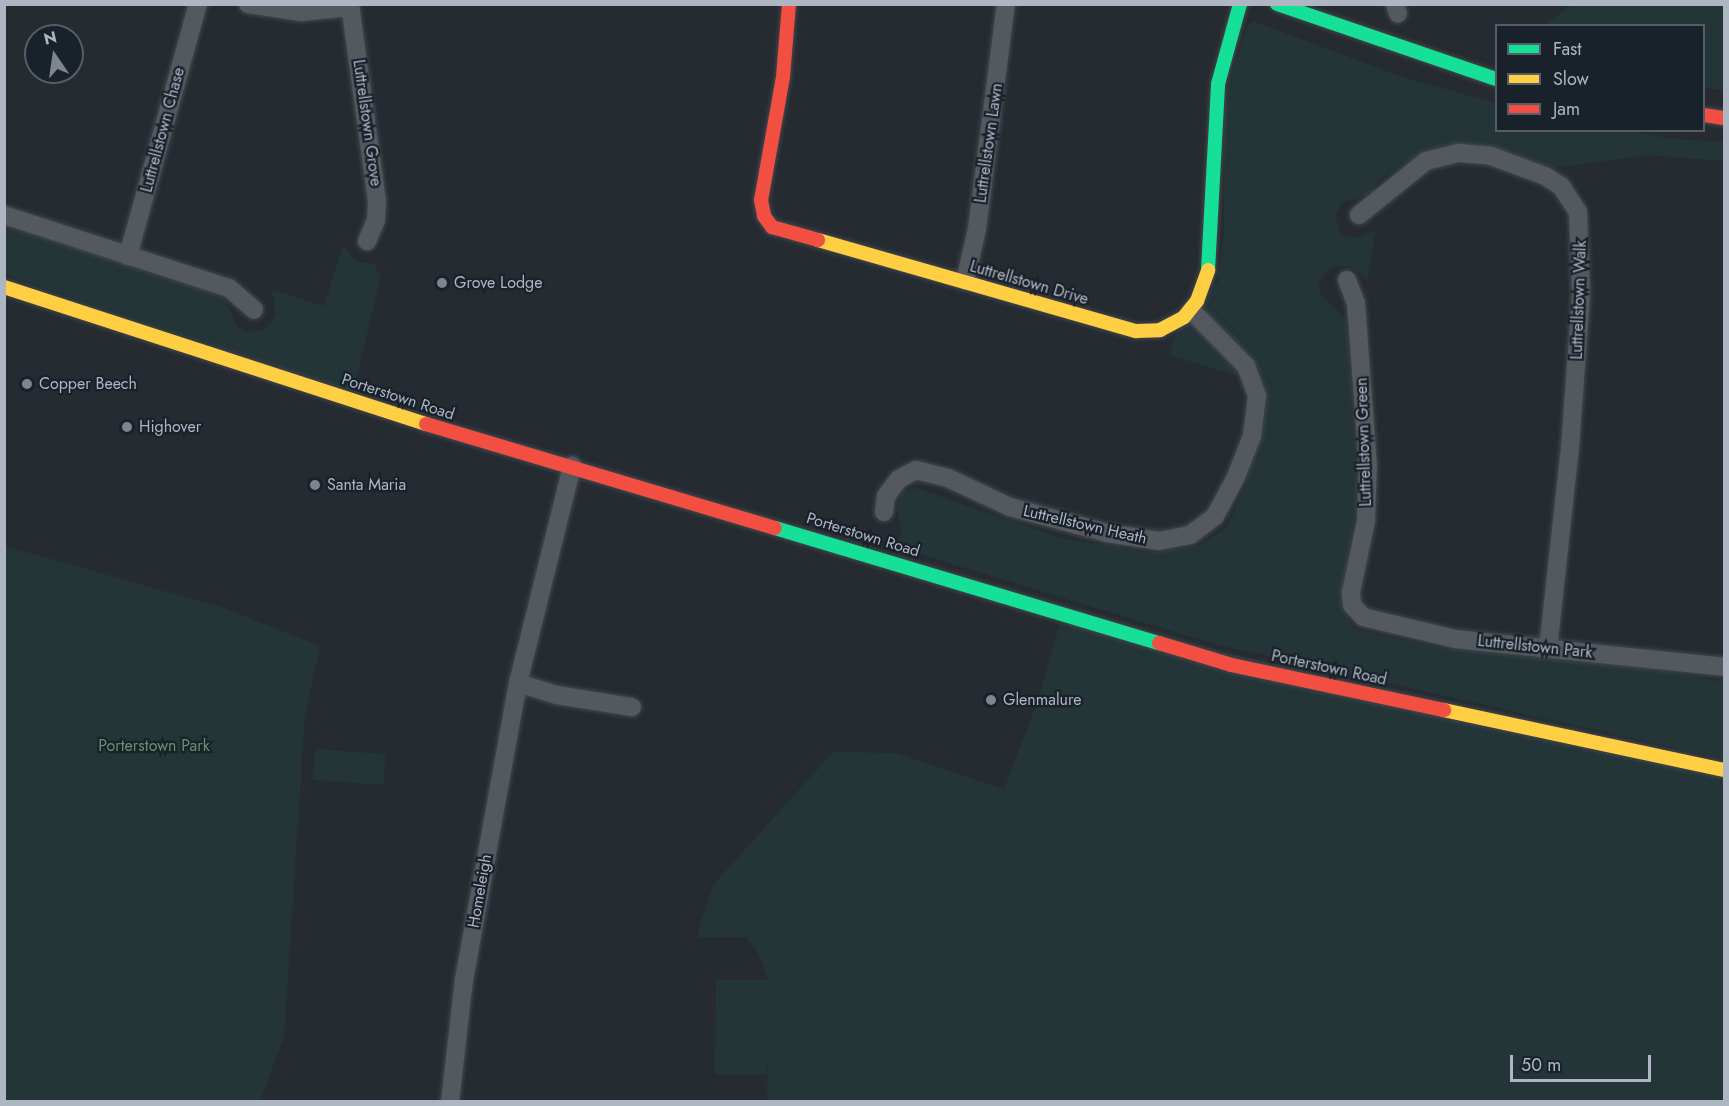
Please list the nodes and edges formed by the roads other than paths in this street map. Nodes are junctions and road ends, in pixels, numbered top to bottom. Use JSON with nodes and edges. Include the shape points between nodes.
{"nodes":[{"id":1,"x":198,"y":4,"type":"edge"},
{"id":2,"x":248,"y":4,"type":"edge"},
{"id":3,"x":789,"y":4,"type":"edge"},
{"id":4,"x":1006,"y":4,"type":"edge"},
{"id":5,"x":1240,"y":4,"type":"edge"},
{"id":6,"x":1277,"y":4,"type":"edge"},
{"id":7,"x":350,"y":6,"type":"edge"},
{"id":8,"x":1495,"y":78,"type":"edge"},
{"id":9,"x":1705,"y":115,"type":"edge"},
{"id":10,"x":1725,"y":118,"type":"edge"},
{"id":11,"x":4,"y":215,"type":"edge"},
{"id":12,"x":1359,"y":215,"type":"dead end"},
{"id":13,"x":368,"y":241,"type":"dead end"},
{"id":14,"x":128,"y":256,"type":"junction"},
{"id":15,"x":1347,"y":280,"type":"dead end"},
{"id":16,"x":965,"y":281,"type":"junction"},
{"id":17,"x":4,"y":287,"type":"edge"},
{"id":18,"x":254,"y":310,"type":"dead end"},
{"id":19,"x":1191,"y":310,"type":"junction"},
{"id":20,"x":572,"y":466,"type":"junction"},
{"id":21,"x":884,"y":512,"type":"dead end"},
{"id":22,"x":1353,"y":605,"type":"joint"},
{"id":23,"x":1548,"y":648,"type":"junction"},
{"id":24,"x":1725,"y":667,"type":"edge"},
{"id":25,"x":518,"y":683,"type":"junction"},
{"id":26,"x":632,"y":707,"type":"dead end"},
{"id":27,"x":1725,"y":771,"type":"edge"},
{"id":28,"x":450,"y":1101,"type":"edge"}],
"edges":[{"from":1,"to":14,"type":"street","name":"Luttrellstown Chase"},
{"from":2,"to":7,"type":"street","via":[[301,12]]},
{"from":3,"to":16,"type":"street","name":"Luttrellstown Drive","via":[[783,77],[761,200],[767,222],[778,231]]},
{"from":4,"to":16,"type":"street","name":"Luttrellstown Lawn","via":[[977,229]]},
{"from":5,"to":19,"type":"street","name":"Luttrellstown Drive","via":[[1218,84],[1207,279]]},
{"from":6,"to":8,"type":"street"},
{"from":7,"to":13,"type":"street","name":"Luttrellstown Grove","via":[[377,200],[376,220]]},
{"from":9,"to":10,"type":"street"},
{"from":11,"to":14,"type":"street"},
{"from":12,"to":23,"type":"street","name":"Luttrellstown Walk","via":[[1426,161],[1460,153],[1491,156],[1545,176],[1561,186],[1578,212],[1581,295],[1570,447]]},
{"from":14,"to":18,"type":"street","via":[[229,288]]},
{"from":15,"to":22,"type":"street","name":"Luttrellstown Green","via":[[1356,303],[1368,466],[1366,520],[1351,592]]},
{"from":16,"to":19,"type":"street","name":"Luttrellstown Drive","via":[[1137,331],[1160,330]]},
{"from":17,"to":20,"type":"street","name":"Porterstown Road","via":[[426,424]]},
{"from":19,"to":21,"type":"street","name":"Luttrellstown Heath","via":[[1246,366],[1257,396],[1252,436],[1235,479],[1215,516],[1190,535],[1159,541],[1107,533],[1010,507],[948,478],[916,470],[899,479],[886,496]]},
{"from":20,"to":25,"type":"street","name":"Homeleigh"},
{"from":20,"to":27,"type":"street","name":"Porterstown Road","via":[[1232,664]]},
{"from":22,"to":23,"type":"street","name":"Luttrellstown Park","via":[[1363,617],[1433,634]]},
{"from":23,"to":24,"type":"street","name":"Luttrellstown Park"},
{"from":25,"to":26,"type":"street","via":[[557,695]]},
{"from":25,"to":28,"type":"street","name":"Homeleigh","via":[[464,980]]}]}
